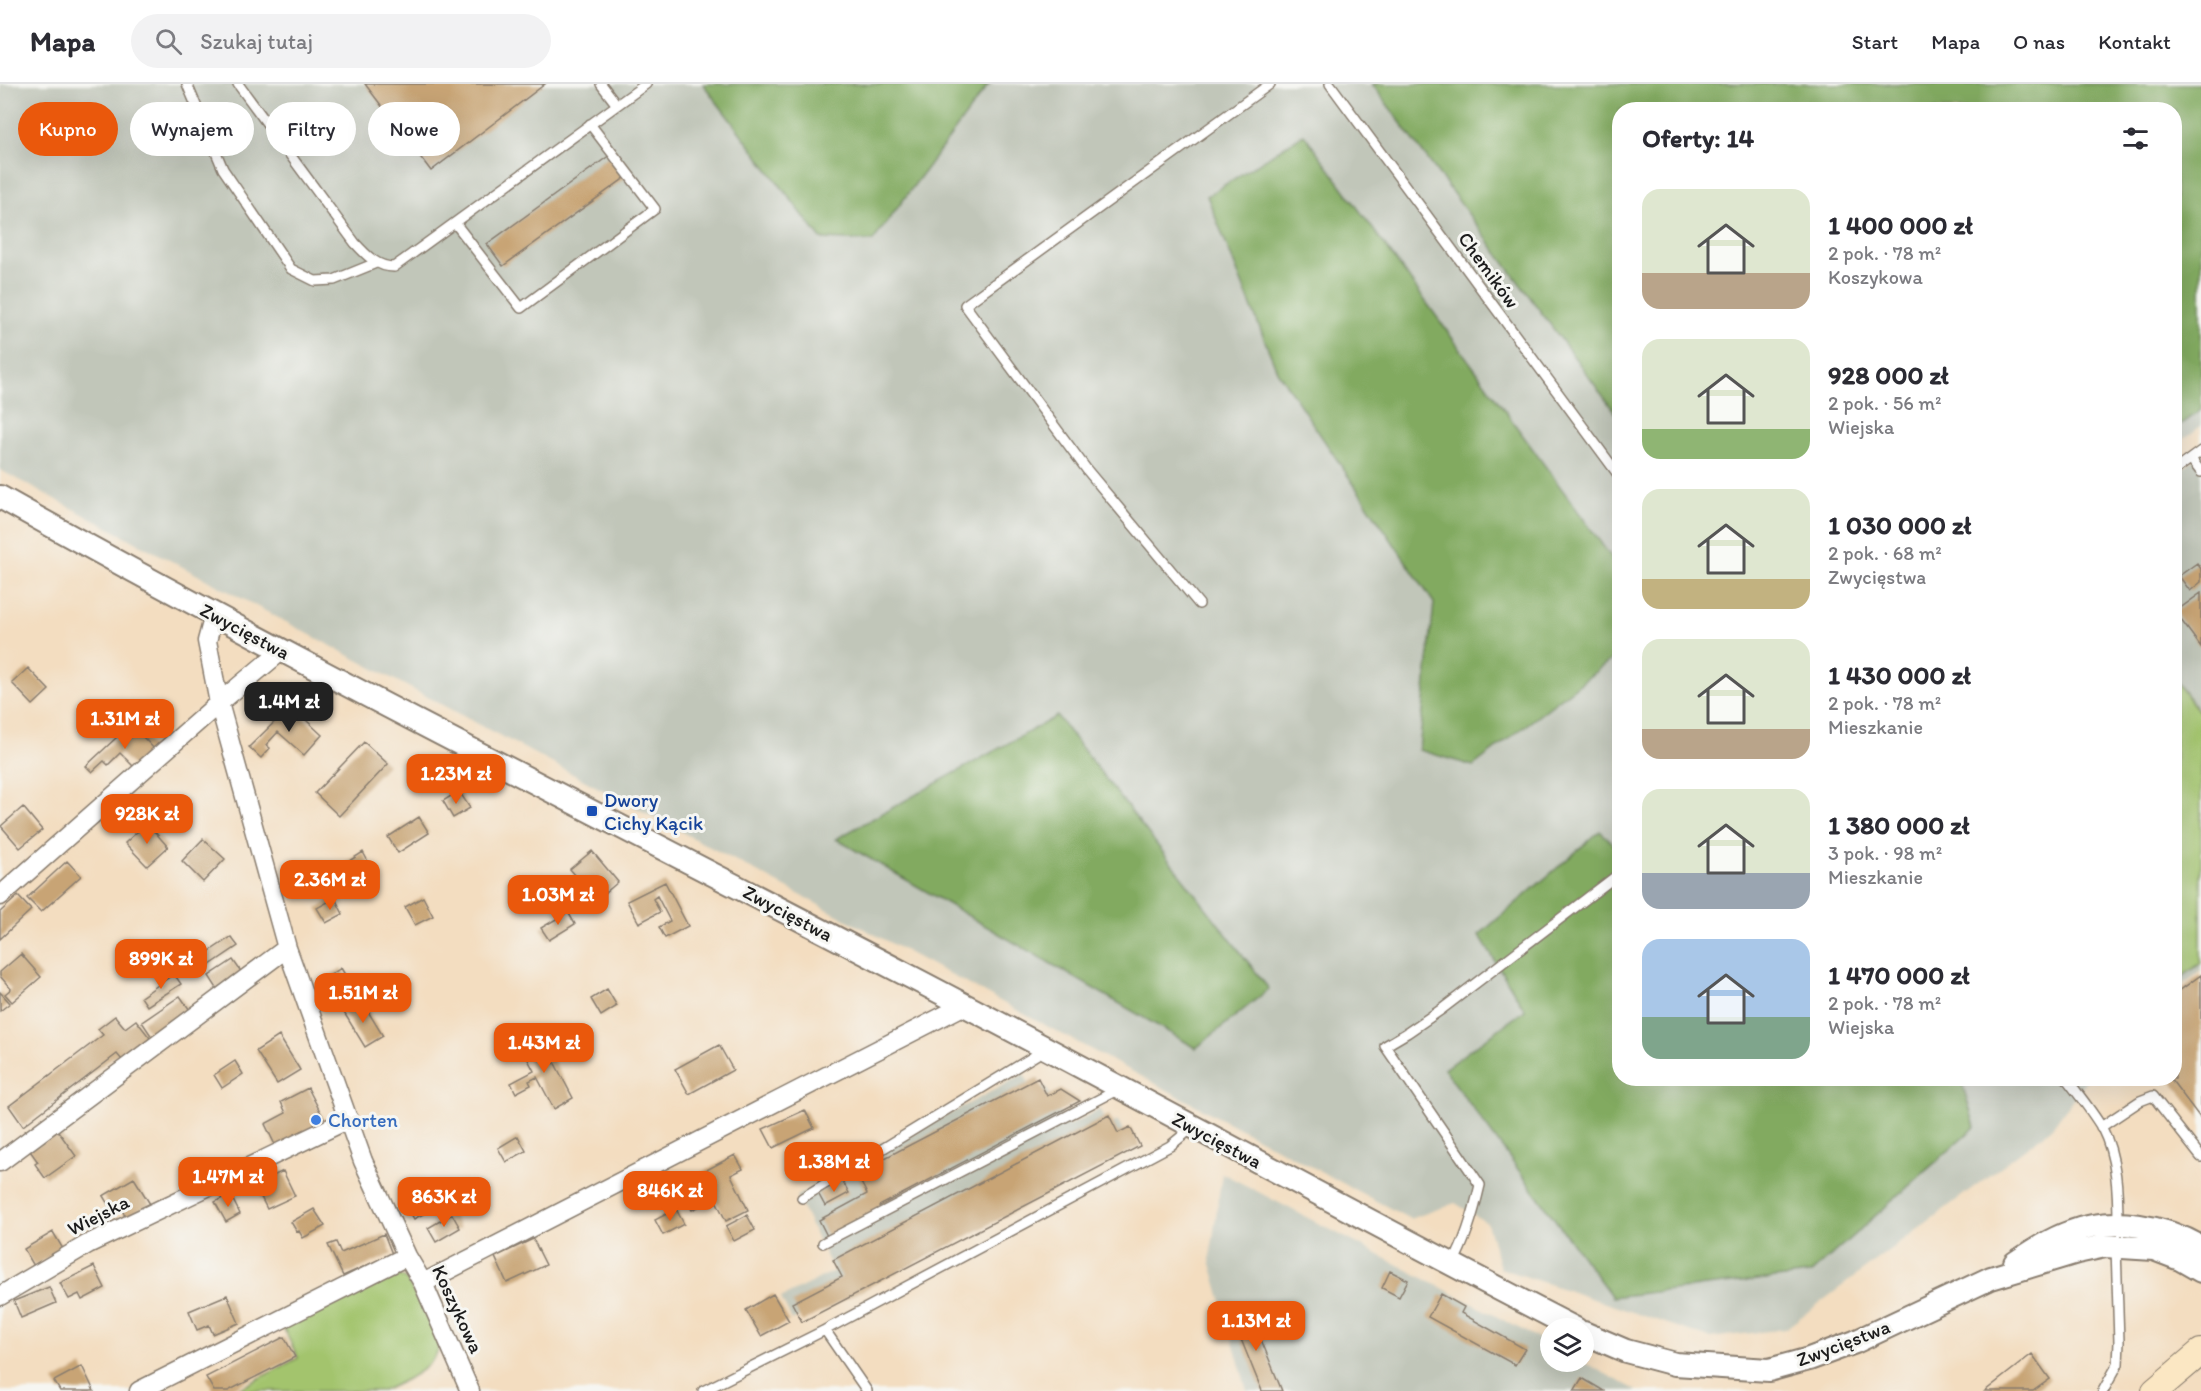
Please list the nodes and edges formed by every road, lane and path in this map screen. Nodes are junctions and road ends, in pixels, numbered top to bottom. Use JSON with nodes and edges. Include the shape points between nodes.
{"nodes":[{"id":1,"x":187,"y":84,"type":"edge"},
{"id":2,"x":238,"y":84,"type":"edge"},
{"id":3,"x":601,"y":84,"type":"edge"},
{"id":4,"x":646,"y":84,"type":"edge"},
{"id":5,"x":1270,"y":84,"type":"edge"},
{"id":6,"x":1330,"y":84,"type":"edge"},
{"id":7,"x":616,"y":105,"type":"junction"},
{"id":8,"x":590,"y":124,"type":"junction"},
{"id":9,"x":455,"y":223,"type":"junction"},
{"id":10,"x":376,"y":263,"type":"junction"},
{"id":11,"x":2201,"y":451,"type":"edge"},
{"id":12,"x":2190,"y":459,"type":"junction"},
{"id":13,"x":2182,"y":465,"type":"edge"},
{"id":14,"x":1612,"y":466,"type":"edge"},
{"id":15,"x":2201,"y":472,"type":"edge"},
{"id":16,"x":0,"y":497,"type":"edge"},
{"id":17,"x":1199,"y":604,"type":"dead end"},
{"id":18,"x":214,"y":615,"type":"junction"},
{"id":19,"x":281,"y":651,"type":"junction"},
{"id":20,"x":219,"y":703,"type":"junction"},
{"id":21,"x":1612,"y":879,"type":"edge"},
{"id":22,"x":0,"y":896,"type":"edge"},
{"id":23,"x":287,"y":948,"type":"junction"},
{"id":24,"x":964,"y":1005,"type":"junction"},
{"id":25,"x":1046,"y":1049,"type":"junction"},
{"id":26,"x":2072,"y":1086,"type":"edge"},
{"id":27,"x":1122,"y":1088,"type":"junction"},
{"id":28,"x":349,"y":1119,"type":"junction"},
{"id":29,"x":1193,"y":1127,"type":"junction"},
{"id":30,"x":2101,"y":1127,"type":"junction"},
{"id":31,"x":2201,"y":1157,"type":"edge"},
{"id":32,"x":0,"y":1162,"type":"edge"},
{"id":33,"x":802,"y":1198,"type":"dead end"},
{"id":34,"x":2118,"y":1224,"type":"junction"},
{"id":35,"x":823,"y":1243,"type":"dead end"},
{"id":36,"x":2116,"y":1247,"type":"junction"},
{"id":37,"x":2201,"y":1247,"type":"edge"},
{"id":38,"x":407,"y":1256,"type":"junction"},
{"id":39,"x":1451,"y":1265,"type":"junction"},
{"id":40,"x":2201,"y":1271,"type":"edge"},
{"id":41,"x":1991,"y":1278,"type":"junction"},
{"id":42,"x":423,"y":1283,"type":"junction"},
{"id":43,"x":0,"y":1296,"type":"edge"},
{"id":44,"x":1555,"y":1318,"type":"edge"},
{"id":45,"x":825,"y":1330,"type":"junction"},
{"id":46,"x":1594,"y":1337,"type":"edge"},
{"id":47,"x":2201,"y":1352,"type":"edge"},
{"id":48,"x":2201,"y":1376,"type":"edge"},
{"id":49,"x":140,"y":1391,"type":"edge"},
{"id":50,"x":470,"y":1391,"type":"edge"},
{"id":51,"x":703,"y":1391,"type":"edge"},
{"id":52,"x":867,"y":1391,"type":"edge"},
{"id":53,"x":2103,"y":1391,"type":"edge"},
{"id":54,"x":2155,"y":1391,"type":"edge"},
{"id":55,"x":2168,"y":1391,"type":"edge"}],
"edges":[{"from":1,"to":10,"type":"lane","via":[[223,169],[291,269],[315,281],[334,280]]},
{"from":2,"to":10,"type":"lane","via":[[355,243]]},
{"from":3,"to":7,"type":"lane"},
{"from":4,"to":7,"type":"lane"},
{"from":5,"to":17,"type":"lane","via":[[965,304],[1087,470]]},
{"from":6,"to":14,"type":"lane","name":"Chemików"},
{"from":7,"to":8,"type":"lane"},
{"from":8,"to":9,"type":"lane"},
{"from":8,"to":9,"type":"lane","via":[[655,209],[521,308]]},
{"from":9,"to":10,"type":"lane","via":[[394,267]]},
{"from":11,"to":12,"type":"lane"},
{"from":12,"to":13,"type":"lane"},
{"from":12,"to":15,"type":"lane"},
{"from":16,"to":18,"type":"street","name":"Zwycięstwa"},
{"from":18,"to":19,"type":"street","name":"Zwycięstwa"},
{"from":18,"to":20,"type":"street","name":"Koszykowa","via":[[207,641]]},
{"from":19,"to":20,"type":"street"},
{"from":19,"to":24,"type":"street","name":"Zwycięstwa"},
{"from":20,"to":22,"type":"street"},
{"from":20,"to":23,"type":"street","name":"Koszykowa"},
{"from":21,"to":39,"type":"lane","via":[[1442,1009],[1385,1046],[1480,1185],[1476,1205]]},
{"from":23,"to":28,"type":"street","name":"Koszykowa"},
{"from":23,"to":32,"type":"street"},
{"from":24,"to":25,"type":"street","name":"Zwycięstwa"},
{"from":24,"to":42,"type":"street"},
{"from":25,"to":27,"type":"street","name":"Zwycięstwa"},
{"from":25,"to":33,"type":"lane"},
{"from":26,"to":30,"type":"lane"},
{"from":27,"to":29,"type":"street","name":"Zwycięstwa"},
{"from":27,"to":35,"type":"lane"},
{"from":28,"to":38,"type":"street","name":"Koszykowa","via":[[363,1161]]},
{"from":28,"to":43,"type":"street","name":"Wiejska","via":[[88,1244]]},
{"from":29,"to":39,"type":"street","name":"Zwycięstwa"},
{"from":29,"to":45,"type":"lane","via":[[1170,1146]]},
{"from":30,"to":31,"type":"lane","via":[[2153,1096]]},
{"from":30,"to":34,"type":"lane","via":[[2115,1169]]},
{"from":34,"to":36,"type":"lane"},
{"from":34,"to":37,"type":"street","name":"Zwycięstwa","via":[[2162,1231]]},
{"from":34,"to":41,"type":"street","name":"Zwycięstwa","via":[[2071,1232]]},
{"from":36,"to":40,"type":"street","name":"Zwycięstwa","via":[[2154,1249]]},
{"from":36,"to":41,"type":"street","name":"Zwycięstwa","via":[[2077,1252]]},
{"from":36,"to":53,"type":"lane","via":[[2118,1364]]},
{"from":38,"to":42,"type":"street","name":"Koszykowa"},
{"from":38,"to":49,"type":"street"},
{"from":39,"to":44,"type":"street","name":"Zwycięstwa"},
{"from":41,"to":46,"type":"street","name":"Zwycięstwa","via":[[1855,1342],[1769,1370],[1675,1364],[1626,1351]]},
{"from":42,"to":50,"type":"street","name":"Koszykowa"},
{"from":45,"to":51,"type":"lane"},
{"from":45,"to":52,"type":"lane"},
{"from":47,"to":54,"type":"main road"},
{"from":48,"to":55,"type":"main road"}]}
